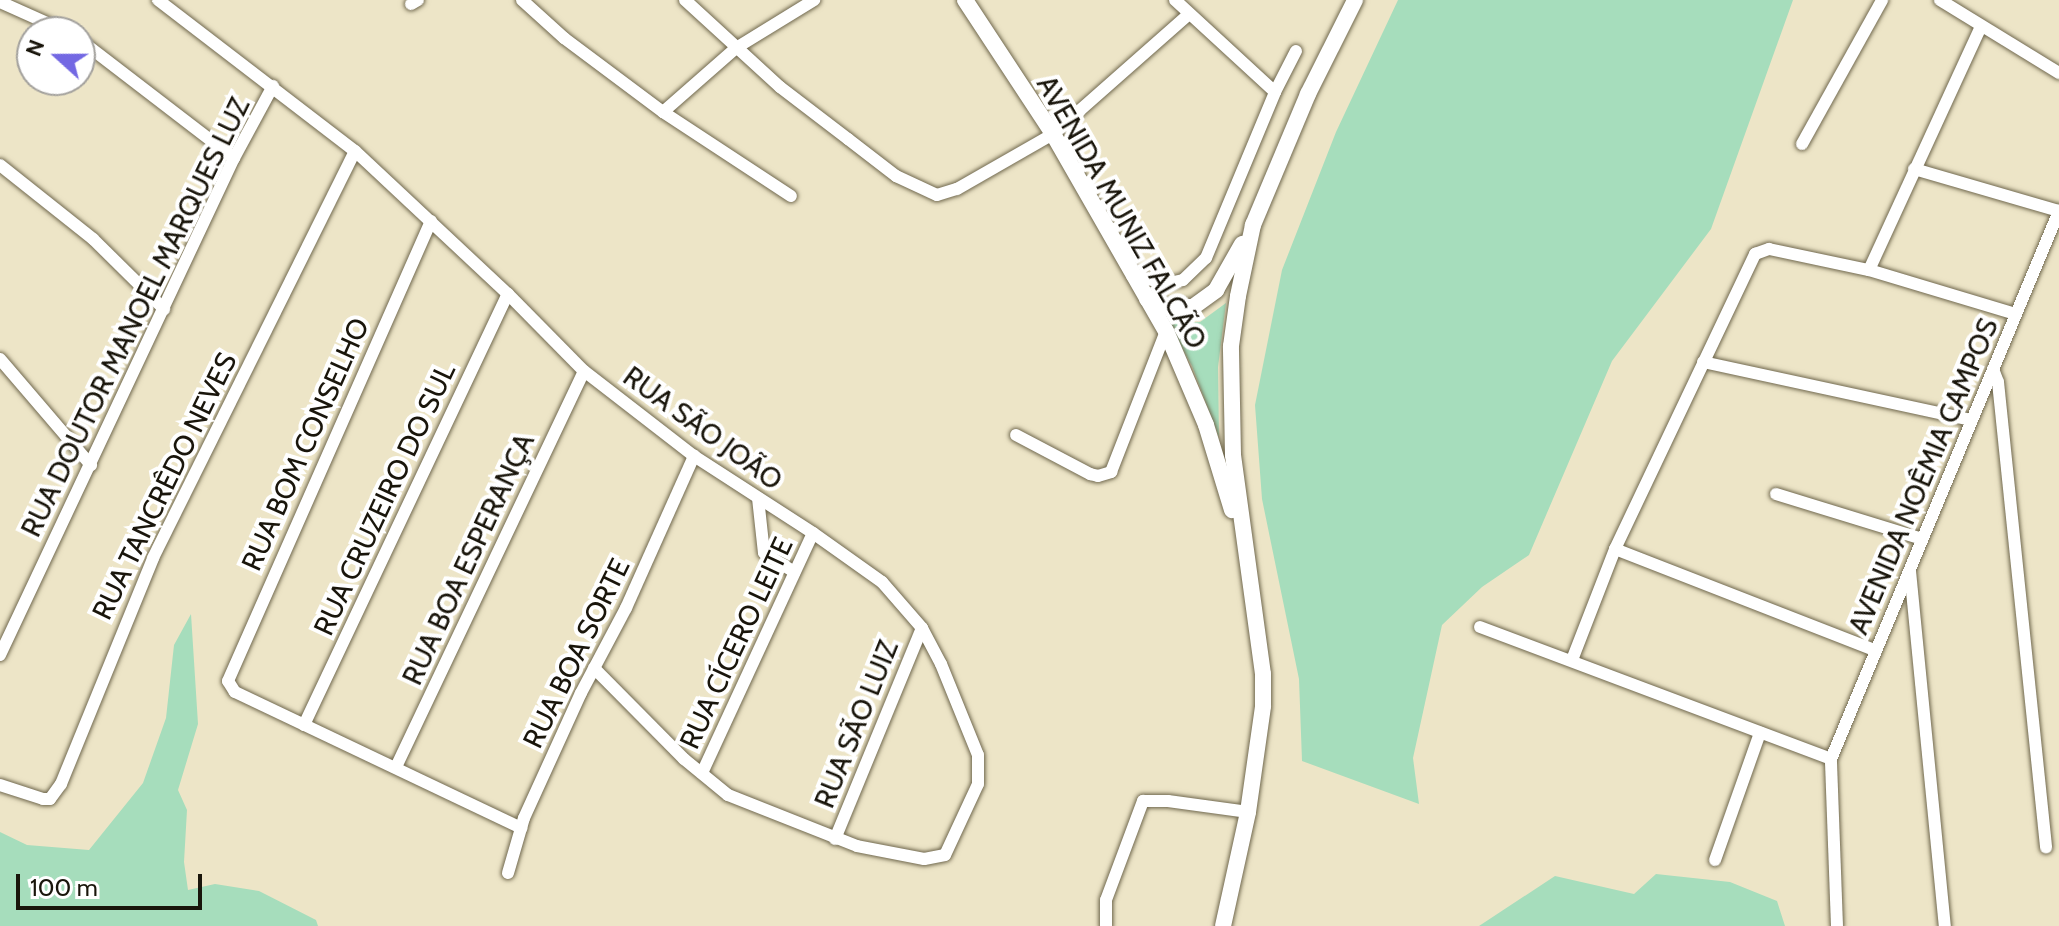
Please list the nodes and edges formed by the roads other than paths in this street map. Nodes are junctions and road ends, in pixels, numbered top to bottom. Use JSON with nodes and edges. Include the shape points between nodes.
{"nodes":[{"id":1,"x":158,"y":0,"type":"edge"},
{"id":2,"x":522,"y":0,"type":"edge"},
{"id":3,"x":685,"y":0,"type":"edge"},
{"id":4,"x":814,"y":0,"type":"edge"},
{"id":5,"x":965,"y":0,"type":"edge"},
{"id":6,"x":1175,"y":0,"type":"edge"},
{"id":7,"x":1355,"y":0,"type":"edge"},
{"id":8,"x":1882,"y":0,"type":"edge"},
{"id":9,"x":1940,"y":0,"type":"edge"},
{"id":10,"x":0,"y":2,"type":"edge"},
{"id":11,"x":1189,"y":14,"type":"junction"},
{"id":12,"x":31,"y":16,"type":"edge"},
{"id":13,"x":1981,"y":26,"type":"junction"},
{"id":14,"x":736,"y":48,"type":"junction"},
{"id":15,"x":1296,"y":51,"type":"dead end"},
{"id":16,"x":96,"y":52,"type":"edge"},
{"id":17,"x":2059,"y":73,"type":"edge"},
{"id":18,"x":273,"y":86,"type":"junction"},
{"id":19,"x":1275,"y":92,"type":"junction"},
{"id":20,"x":663,"y":112,"type":"junction"},
{"id":21,"x":1053,"y":134,"type":"junction"},
{"id":22,"x":1802,"y":144,"type":"dead end"},
{"id":23,"x":355,"y":151,"type":"junction"},
{"id":24,"x":234,"y":158,"type":"junction"},
{"id":25,"x":0,"y":165,"type":"edge"},
{"id":26,"x":1914,"y":169,"type":"junction"},
{"id":27,"x":791,"y":196,"type":"dead end"},
{"id":28,"x":2059,"y":211,"type":"edge"},
{"id":29,"x":431,"y":221,"type":"junction"},
{"id":30,"x":1253,"y":225,"type":"junction"},
{"id":31,"x":1869,"y":270,"type":"junction"},
{"id":32,"x":1132,"y":276,"type":"junction"},
{"id":33,"x":508,"y":294,"type":"junction"},
{"id":34,"x":1147,"y":299,"type":"junction"},
{"id":35,"x":164,"y":309,"type":"junction"},
{"id":36,"x":2016,"y":314,"type":"junction"},
{"id":37,"x":1166,"y":331,"type":"junction"},
{"id":38,"x":0,"y":359,"type":"edge"},
{"id":39,"x":1703,"y":362,"type":"junction"},
{"id":40,"x":1993,"y":369,"type":"junction"},
{"id":41,"x":584,"y":371,"type":"junction"},
{"id":42,"x":1972,"y":420,"type":"junction"},
{"id":43,"x":1016,"y":435,"type":"dead end"},
{"id":44,"x":694,"y":456,"type":"junction"},
{"id":45,"x":91,"y":465,"type":"junction"},
{"id":46,"x":1776,"y":494,"type":"dead end"},
{"id":47,"x":758,"y":498,"type":"junction"},
{"id":48,"x":813,"y":533,"type":"junction"},
{"id":49,"x":1922,"y":539,"type":"junction"},
{"id":50,"x":1615,"y":549,"type":"junction"},
{"id":51,"x":1245,"y":551,"type":"junction"},
{"id":52,"x":1910,"y":568,"type":"junction"},
{"id":53,"x":795,"y":572,"type":"junction"},
{"id":54,"x":1888,"y":622,"type":"junction"},
{"id":55,"x":1913,"y":622,"type":"junction"},
{"id":56,"x":1480,"y":627,"type":"dead end"},
{"id":57,"x":922,"y":628,"type":"junction"},
{"id":58,"x":1876,"y":651,"type":"junction"},
{"id":59,"x":0,"y":655,"type":"edge"},
{"id":60,"x":1572,"y":660,"type":"junction"},
{"id":61,"x":594,"y":668,"type":"junction"},
{"id":62,"x":304,"y":725,"type":"junction"},
{"id":63,"x":1760,"y":733,"type":"junction"},
{"id":64,"x":1831,"y":759,"type":"junction"},
{"id":65,"x":396,"y":767,"type":"junction"},
{"id":66,"x":702,"y":773,"type":"junction"},
{"id":67,"x":0,"y":785,"type":"edge"},
{"id":68,"x":1248,"y":812,"type":"junction"},
{"id":69,"x":521,"y":828,"type":"junction"},
{"id":70,"x":835,"y":839,"type":"junction"},
{"id":71,"x":2046,"y":848,"type":"dead end"},
{"id":72,"x":1715,"y":860,"type":"dead end"},
{"id":73,"x":508,"y":873,"type":"dead end"},
{"id":74,"x":1106,"y":926,"type":"edge"},
{"id":75,"x":1223,"y":926,"type":"edge"},
{"id":76,"x":1837,"y":926,"type":"edge"},
{"id":77,"x":1945,"y":926,"type":"edge"}],
"edges":[{"from":1,"to":18,"type":"street","name":"RUA SÃO JOÃO"},
{"from":2,"to":20,"type":"street"},
{"from":3,"to":14,"type":"street"},
{"from":4,"to":14,"type":"street"},
{"from":5,"to":21,"type":"main road","name":"AVENIDA MUNIZ FALCÃO"},
{"from":6,"to":11,"type":"street"},
{"from":7,"to":30,"type":"main road"},
{"from":8,"to":22,"type":"street"},
{"from":9,"to":13,"type":"street"},
{"from":10,"to":12,"type":"street"},
{"from":11,"to":19,"type":"street"},
{"from":11,"to":21,"type":"street"},
{"from":13,"to":17,"type":"street"},
{"from":13,"to":26,"type":"street"},
{"from":14,"to":20,"type":"street"},
{"from":14,"to":21,"type":"street","via":[[896,176],[929,193],[948,194]]},
{"from":15,"to":19,"type":"street"},
{"from":16,"to":24,"type":"street"},
{"from":18,"to":23,"type":"street","name":"RUA SÃO JOÃO"},
{"from":18,"to":24,"type":"street","name":"RUA DOUTOR MANOEL MARQUES LUZ"},
{"from":19,"to":32,"type":"street","via":[[1206,258],[1183,280],[1169,283]]},
{"from":20,"to":27,"type":"street"},
{"from":21,"to":32,"type":"main road","name":"AVENIDA MUNIZ FALCÃO"},
{"from":23,"to":29,"type":"street","name":"RUA SÃO JOÃO"},
{"from":23,"to":67,"type":"street","name":"RUA TANCRÊDO NEVES","via":[[153,558],[61,784],[50,799]]},
{"from":24,"to":35,"type":"street","name":"RUA DOUTOR MANOEL MARQUES LUZ"},
{"from":25,"to":35,"type":"street","via":[[93,239]]},
{"from":26,"to":28,"type":"street"},
{"from":26,"to":31,"type":"street"},
{"from":28,"to":36,"type":"street","name":"AVENIDA NOÊMIA CAMPOS"},
{"from":29,"to":33,"type":"street","name":"RUA SÃO JOÃO"},
{"from":29,"to":62,"type":"street","name":"RUA BOM CONSELHO","via":[[230,673],[230,688]]},
{"from":30,"to":34,"type":"main road","via":[[1205,300],[1181,308]]},
{"from":30,"to":51,"type":"main road","via":[[1231,346],[1233,455]]},
{"from":31,"to":36,"type":"street"},
{"from":31,"to":39,"type":"street","via":[[1762,250],[1755,254]]},
{"from":32,"to":34,"type":"main road","name":"AVENIDA MUNIZ FALCÃO"},
{"from":33,"to":41,"type":"street","name":"RUA SÃO JOÃO"},
{"from":33,"to":62,"type":"street","name":"RUA CRUZEIRO DO SUL"},
{"from":34,"to":37,"type":"main road","name":"AVENIDA MUNIZ FALCÃO"},
{"from":35,"to":45,"type":"street","name":"RUA DOUTOR MANOEL MARQUES LUZ"},
{"from":36,"to":40,"type":"street","name":"AVENIDA NOÊMIA CAMPOS"},
{"from":37,"to":43,"type":"street","via":[[1111,472],[1090,474]]},
{"from":37,"to":51,"type":"main road","name":"AVENIDA MUNIZ FALCÃO","via":[[1206,425]]},
{"from":38,"to":45,"type":"street"},
{"from":39,"to":42,"type":"street"},
{"from":39,"to":50,"type":"street"},
{"from":40,"to":42,"type":"street","name":"AVENIDA NOÊMIA CAMPOS"},
{"from":40,"to":71,"type":"street"},
{"from":41,"to":44,"type":"street","name":"RUA SÃO JOÃO"},
{"from":41,"to":65,"type":"street","name":"RUA BOA ESPERANÇA"},
{"from":42,"to":49,"type":"street","name":"AVENIDA NOÊMIA CAMPOS"},
{"from":44,"to":47,"type":"street","name":"RUA SÃO JOÃO"},
{"from":44,"to":61,"type":"street","name":"RUA BOA SORTE"},
{"from":45,"to":59,"type":"street","name":"RUA DOUTOR MANOEL MARQUES LUZ"},
{"from":46,"to":49,"type":"street"},
{"from":47,"to":48,"type":"street","name":"RUA SÃO JOÃO"},
{"from":47,"to":53,"type":"street","via":[[764,553]]},
{"from":48,"to":53,"type":"street","name":"RUA CÍCERO LEITE"},
{"from":48,"to":57,"type":"street","name":"RUA SÃO JOÃO","via":[[882,582]]},
{"from":49,"to":52,"type":"street","name":"AVENIDA NOÊMIA CAMPOS"},
{"from":50,"to":58,"type":"street"},
{"from":50,"to":60,"type":"street"},
{"from":51,"to":68,"type":"main road","via":[[1263,690]]},
{"from":52,"to":54,"type":"street","name":"AVENIDA NOÊMIA CAMPOS"},
{"from":52,"to":55,"type":"street"},
{"from":53,"to":66,"type":"street","name":"RUA CÍCERO LEITE"},
{"from":54,"to":55,"type":"street"},
{"from":54,"to":58,"type":"street","name":"AVENIDA NOÊMIA CAMPOS"},
{"from":55,"to":77,"type":"street"},
{"from":56,"to":60,"type":"street"},
{"from":57,"to":70,"type":"street","name":"RUA SÃO LUIZ"},
{"from":57,"to":70,"type":"street","name":"RUA SÃO JOÃO","via":[[980,763],[974,792],[945,855],[937,859],[901,857]]},
{"from":58,"to":64,"type":"street","name":"AVENIDA NOÊMIA CAMPOS"},
{"from":60,"to":63,"type":"street"},
{"from":61,"to":66,"type":"street"},
{"from":61,"to":69,"type":"street","name":"RUA BOA SORTE"},
{"from":62,"to":65,"type":"street"},
{"from":63,"to":64,"type":"street"},
{"from":63,"to":72,"type":"street"},
{"from":64,"to":76,"type":"street"},
{"from":65,"to":69,"type":"street"},
{"from":66,"to":70,"type":"street","via":[[728,795]]},
{"from":68,"to":74,"type":"street","via":[[1143,801],[1106,900]]},
{"from":68,"to":75,"type":"main road"},
{"from":69,"to":73,"type":"street","name":"RUA BOA SORTE"}]}
